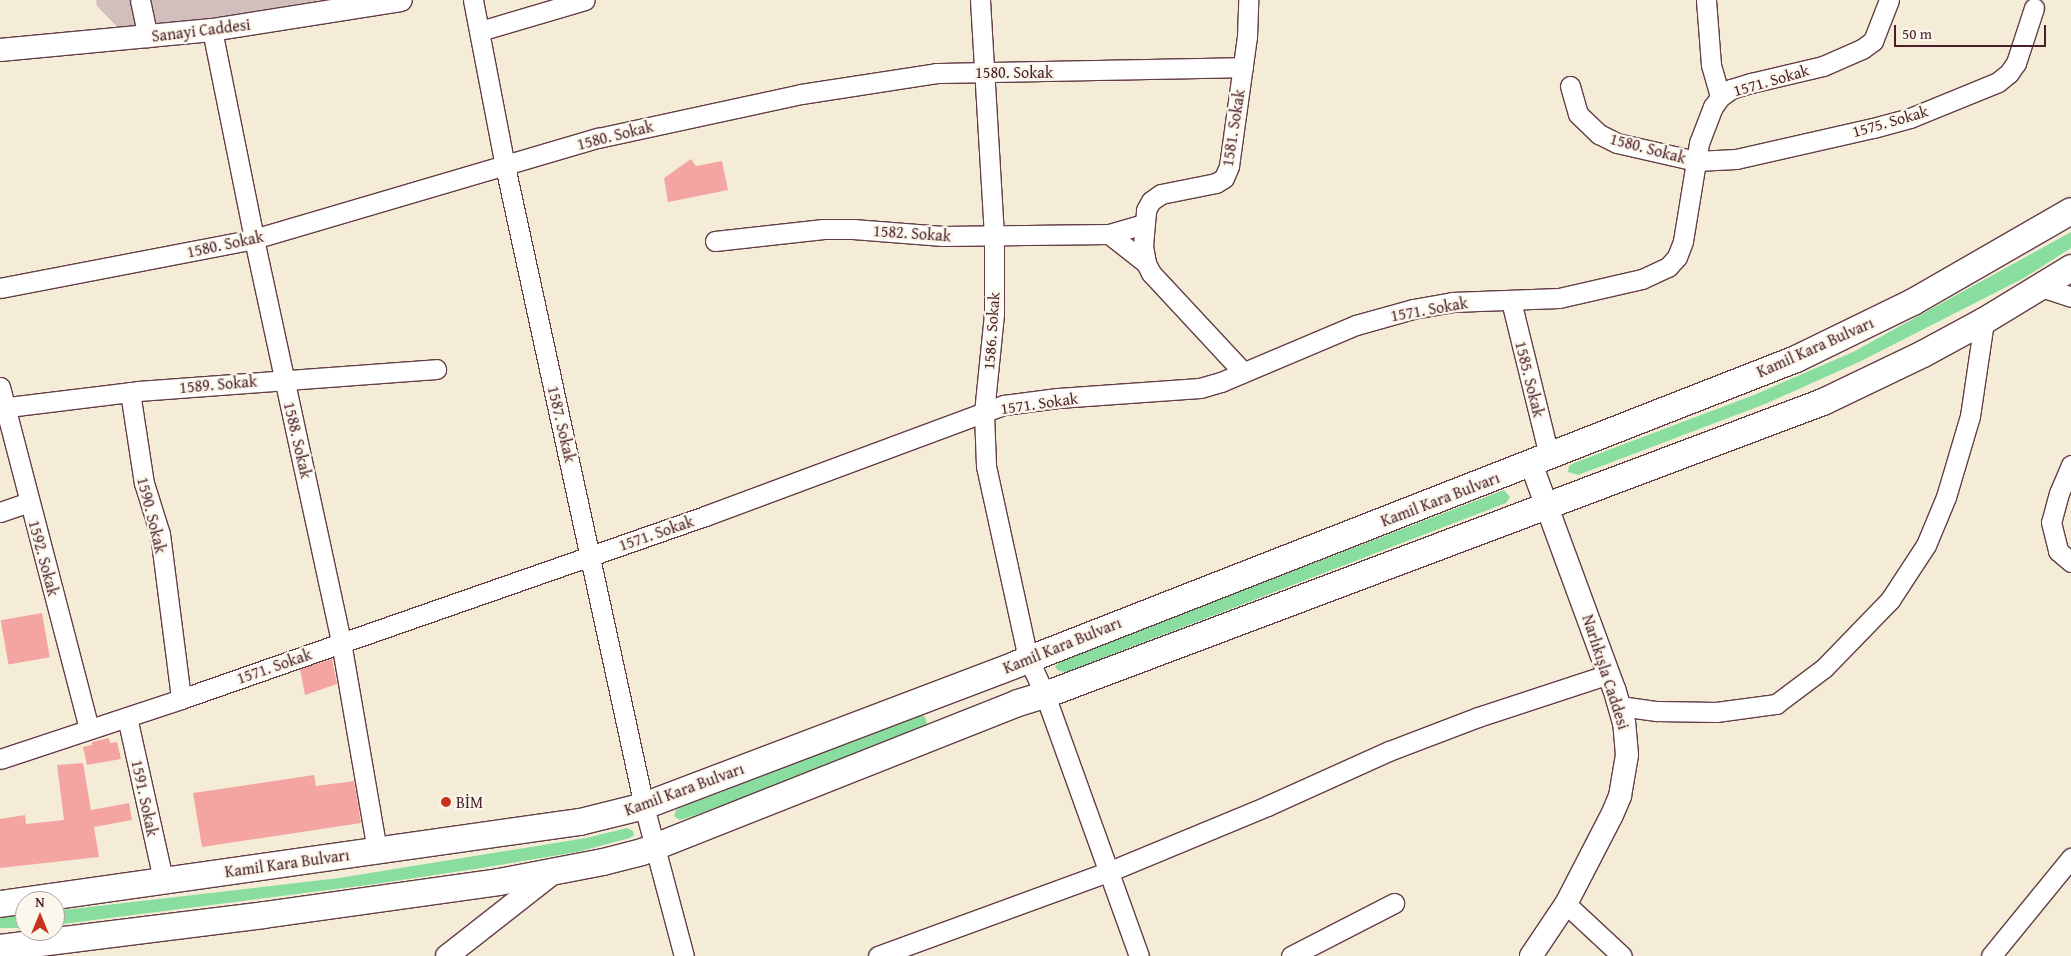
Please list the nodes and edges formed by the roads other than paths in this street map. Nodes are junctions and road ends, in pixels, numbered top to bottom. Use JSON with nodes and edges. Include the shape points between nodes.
{"nodes":[{"id":1,"x":140,"y":0,"type":"edge"},
{"id":2,"x":401,"y":0,"type":"edge"},
{"id":3,"x":473,"y":0,"type":"edge"},
{"id":4,"x":585,"y":0,"type":"edge"},
{"id":5,"x":980,"y":0,"type":"edge"},
{"id":6,"x":1248,"y":0,"type":"edge"},
{"id":7,"x":1706,"y":0,"type":"edge"},
{"id":8,"x":1889,"y":0,"type":"edge"},
{"id":9,"x":2034,"y":8,"type":"dead end"},
{"id":10,"x":212,"y":30,"type":"junction"},
{"id":11,"x":480,"y":31,"type":"junction"},
{"id":12,"x":148,"y":37,"type":"junction"},
{"id":13,"x":0,"y":50,"type":"edge"},
{"id":14,"x":1243,"y":67,"type":"junction"},
{"id":15,"x":984,"y":71,"type":"junction"},
{"id":16,"x":1570,"y":86,"type":"dead end"},
{"id":17,"x":1720,"y":97,"type":"junction"},
{"id":18,"x":1696,"y":161,"type":"junction"},
{"id":19,"x":505,"y":166,"type":"junction"},
{"id":20,"x":2071,"y":211,"type":"edge"},
{"id":21,"x":1144,"y":224,"type":"junction"},
{"id":22,"x":1109,"y":234,"type":"junction"},
{"id":23,"x":994,"y":236,"type":"junction"},
{"id":24,"x":254,"y":239,"type":"junction"},
{"id":25,"x":715,"y":241,"type":"dead end"},
{"id":26,"x":1146,"y":263,"type":"junction"},
{"id":27,"x":2071,"y":268,"type":"edge"},
{"id":28,"x":2041,"y":287,"type":"junction"},
{"id":29,"x":0,"y":288,"type":"edge"},
{"id":30,"x":2071,"y":297,"type":"edge"},
{"id":31,"x":1511,"y":301,"type":"junction"},
{"id":32,"x":1984,"y":321,"type":"junction"},
{"id":33,"x":436,"y":369,"type":"dead end"},
{"id":34,"x":1243,"y":372,"type":"junction"},
{"id":35,"x":284,"y":379,"type":"junction"},
{"id":36,"x":0,"y":387,"type":"edge"},
{"id":37,"x":130,"y":392,"type":"junction"},
{"id":38,"x":3,"y":408,"type":"edge"},
{"id":39,"x":984,"y":413,"type":"junction"},
{"id":40,"x":1540,"y":460,"type":"junction"},
{"id":41,"x":2071,"y":465,"type":"edge"},
{"id":42,"x":29,"y":502,"type":"junction"},
{"id":43,"x":1546,"y":506,"type":"junction"},
{"id":44,"x":0,"y":512,"type":"edge"},
{"id":45,"x":591,"y":556,"type":"junction"},
{"id":46,"x":2071,"y":562,"type":"edge"},
{"id":47,"x":341,"y":642,"type":"junction"},
{"id":48,"x":1028,"y":658,"type":"junction"},
{"id":49,"x":1609,"y":674,"type":"junction"},
{"id":50,"x":1045,"y":695,"type":"junction"},
{"id":51,"x":182,"y":699,"type":"junction"},
{"id":52,"x":1620,"y":706,"type":"junction"},
{"id":53,"x":127,"y":716,"type":"junction"},
{"id":54,"x":89,"y":729,"type":"junction"},
{"id":55,"x":0,"y":760,"type":"edge"},
{"id":56,"x":644,"y":806,"type":"junction"},
{"id":57,"x":654,"y":848,"type":"junction"},
{"id":58,"x":377,"y":851,"type":"junction"},
{"id":59,"x":2071,"y":858,"type":"edge"},
{"id":60,"x":554,"y":872,"type":"junction"},
{"id":61,"x":1108,"y":872,"type":"junction"},
{"id":62,"x":162,"y":880,"type":"junction"},
{"id":63,"x":1394,"y":903,"type":"dead end"},
{"id":64,"x":0,"y":904,"type":"edge"},
{"id":65,"x":1566,"y":904,"type":"junction"},
{"id":66,"x":0,"y":948,"type":"edge"},
{"id":67,"x":447,"y":956,"type":"edge"},
{"id":68,"x":684,"y":956,"type":"edge"},
{"id":69,"x":878,"y":956,"type":"edge"},
{"id":70,"x":1139,"y":956,"type":"edge"},
{"id":71,"x":1291,"y":956,"type":"edge"},
{"id":72,"x":1531,"y":956,"type":"edge"},
{"id":73,"x":1622,"y":956,"type":"edge"},
{"id":74,"x":1991,"y":956,"type":"edge"}],
"edges":[{"from":1,"to":12,"type":"street"},
{"from":2,"to":10,"type":"street","name":"Sanayi Caddesi"},
{"from":3,"to":11,"type":"street","name":"1587. Sokak"},
{"from":4,"to":11,"type":"street"},
{"from":5,"to":15,"type":"street","name":"1586. Sokak"},
{"from":6,"to":14,"type":"street","name":"1581. Sokak"},
{"from":7,"to":17,"type":"street","via":[[1711,65]]},
{"from":8,"to":17,"type":"street","name":"1571. Sokak","via":[[1873,41],[1862,49],[1823,66],[1751,83]]},
{"from":9,"to":18,"type":"street","name":"1575. Sokak","via":[[2022,48],[2009,74],[1972,94],[1874,128],[1736,159]]},
{"from":10,"to":12,"type":"street","name":"Sanayi Caddesi"},
{"from":10,"to":24,"type":"street","name":"1588. Sokak"},
{"from":11,"to":19,"type":"street","name":"1587. Sokak"},
{"from":12,"to":13,"type":"street","name":"Sanayi Caddesi"},
{"from":14,"to":15,"type":"street","name":"1580. Sokak"},
{"from":14,"to":21,"type":"street","name":"1581. Sokak","via":[[1224,178],[1216,183],[1161,194],[1146,210]]},
{"from":15,"to":19,"type":"street","name":"1580. Sokak","via":[[936,73],[756,102],[598,138]]},
{"from":15,"to":23,"type":"street","name":"1586. Sokak"},
{"from":16,"to":18,"type":"street","name":"1580. Sokak","via":[[1578,114],[1599,134],[1624,145]]},
{"from":17,"to":18,"type":"street","name":"1571. Sokak","via":[[1703,134]]},
{"from":18,"to":31,"type":"street","name":"1571. Sokak","via":[[1683,241],[1677,257],[1668,267],[1642,279],[1587,293]]},
{"from":19,"to":24,"type":"street","name":"1580. Sokak"},
{"from":19,"to":45,"type":"street","name":"1587. Sokak"},
{"from":20,"to":40,"type":"main road","name":"Kamil Kara Bulvarı","via":[[1913,302],[1843,337],[1796,359]]},
{"from":21,"to":22,"type":"street","name":"1582. Sokak"},
{"from":21,"to":26,"type":"street","name":"1581. Sokak"},
{"from":22,"to":23,"type":"street","name":"1582. Sokak"},
{"from":22,"to":26,"type":"street"},
{"from":23,"to":25,"type":"street","name":"1582. Sokak","via":[[900,234],[853,229]]},
{"from":23,"to":39,"type":"street","name":"1586. Sokak","via":[[994,314]]},
{"from":24,"to":29,"type":"street","name":"1580. Sokak"},
{"from":24,"to":35,"type":"street","name":"1588. Sokak"},
{"from":26,"to":34,"type":"street","via":[[1151,274]]},
{"from":27,"to":28,"type":"main road"},
{"from":28,"to":30,"type":"street"},
{"from":28,"to":32,"type":"main road"},
{"from":31,"to":34,"type":"street","name":"1571. Sokak","via":[[1452,302],[1385,316]]},
{"from":31,"to":40,"type":"street","name":"1585. Sokak"},
{"from":32,"to":43,"type":"main road","via":[[1823,402]]},
{"from":32,"to":52,"type":"street","via":[[1970,416],[1946,496],[1926,545],[1890,600],[1824,668],[1776,704],[1716,712],[1658,711]]},
{"from":33,"to":35,"type":"street","name":"1589. Sokak"},
{"from":34,"to":39,"type":"street","name":"1571. Sokak","via":[[1200,388],[1022,402]]},
{"from":35,"to":37,"type":"street","name":"1589. Sokak"},
{"from":35,"to":47,"type":"street","name":"1588. Sokak"},
{"from":36,"to":38,"type":"street","name":"1592. Sokak"},
{"from":37,"to":38,"type":"street","name":"1589. Sokak"},
{"from":37,"to":51,"type":"street","name":"1590. Sokak","via":[[144,483],[160,534]]},
{"from":38,"to":42,"type":"street","name":"1592. Sokak"},
{"from":39,"to":45,"type":"street","name":"1571. Sokak"},
{"from":39,"to":48,"type":"street","name":"1586. Sokak","via":[[986,466]]},
{"from":40,"to":43,"type":"street","name":"Narlıkışla Caddesi"},
{"from":40,"to":48,"type":"main road","name":"Kamil Kara Bulvarı"},
{"from":41,"to":46,"type":"street","via":[[2051,522],[2058,551]]},
{"from":42,"to":44,"type":"street"},
{"from":42,"to":54,"type":"street","name":"1592. Sokak"},
{"from":43,"to":49,"type":"street","name":"Narlıkışla Caddesi"},
{"from":43,"to":50,"type":"main road"},
{"from":45,"to":47,"type":"street","name":"1571. Sokak"},
{"from":45,"to":56,"type":"street","name":"1587. Sokak"},
{"from":47,"to":51,"type":"street","name":"1571. Sokak"},
{"from":47,"to":58,"type":"street","name":"1588. Sokak"},
{"from":48,"to":50,"type":"street","name":"1586. Sokak"},
{"from":48,"to":56,"type":"main road","name":"Kamil Kara Bulvarı"},
{"from":49,"to":52,"type":"street","name":"Narlıkışla Caddesi"},
{"from":49,"to":61,"type":"street","via":[[1478,716],[1389,751]]},
{"from":50,"to":57,"type":"main road"},
{"from":50,"to":61,"type":"street","name":"1586. Sokak"},
{"from":51,"to":53,"type":"street","name":"1571. Sokak"},
{"from":52,"to":65,"type":"street","name":"Narlıkışla Caddesi","via":[[1627,755],[1620,796]]},
{"from":53,"to":54,"type":"street","name":"1571. Sokak"},
{"from":53,"to":62,"type":"street","name":"1591. Sokak"},
{"from":54,"to":55,"type":"street","name":"1571. Sokak"},
{"from":56,"to":57,"type":"street","name":"1587. Sokak"},
{"from":56,"to":58,"type":"main road","name":"Kamil Kara Bulvarı","via":[[580,822]]},
{"from":57,"to":60,"type":"main road"},
{"from":57,"to":68,"type":"street","name":"1587. Sokak"},
{"from":58,"to":62,"type":"main road","name":"Kamil Kara Bulvarı"},
{"from":59,"to":74,"type":"street"},
{"from":60,"to":66,"type":"main road","via":[[264,915]]},
{"from":60,"to":67,"type":"street"},
{"from":61,"to":69,"type":"street"},
{"from":61,"to":70,"type":"street","name":"1586. Sokak"},
{"from":62,"to":64,"type":"main road","name":"Kamil Kara Bulvarı"},
{"from":63,"to":71,"type":"street"},
{"from":65,"to":72,"type":"street","name":"Narlıkışla Caddesi"},
{"from":65,"to":73,"type":"street"}]}
